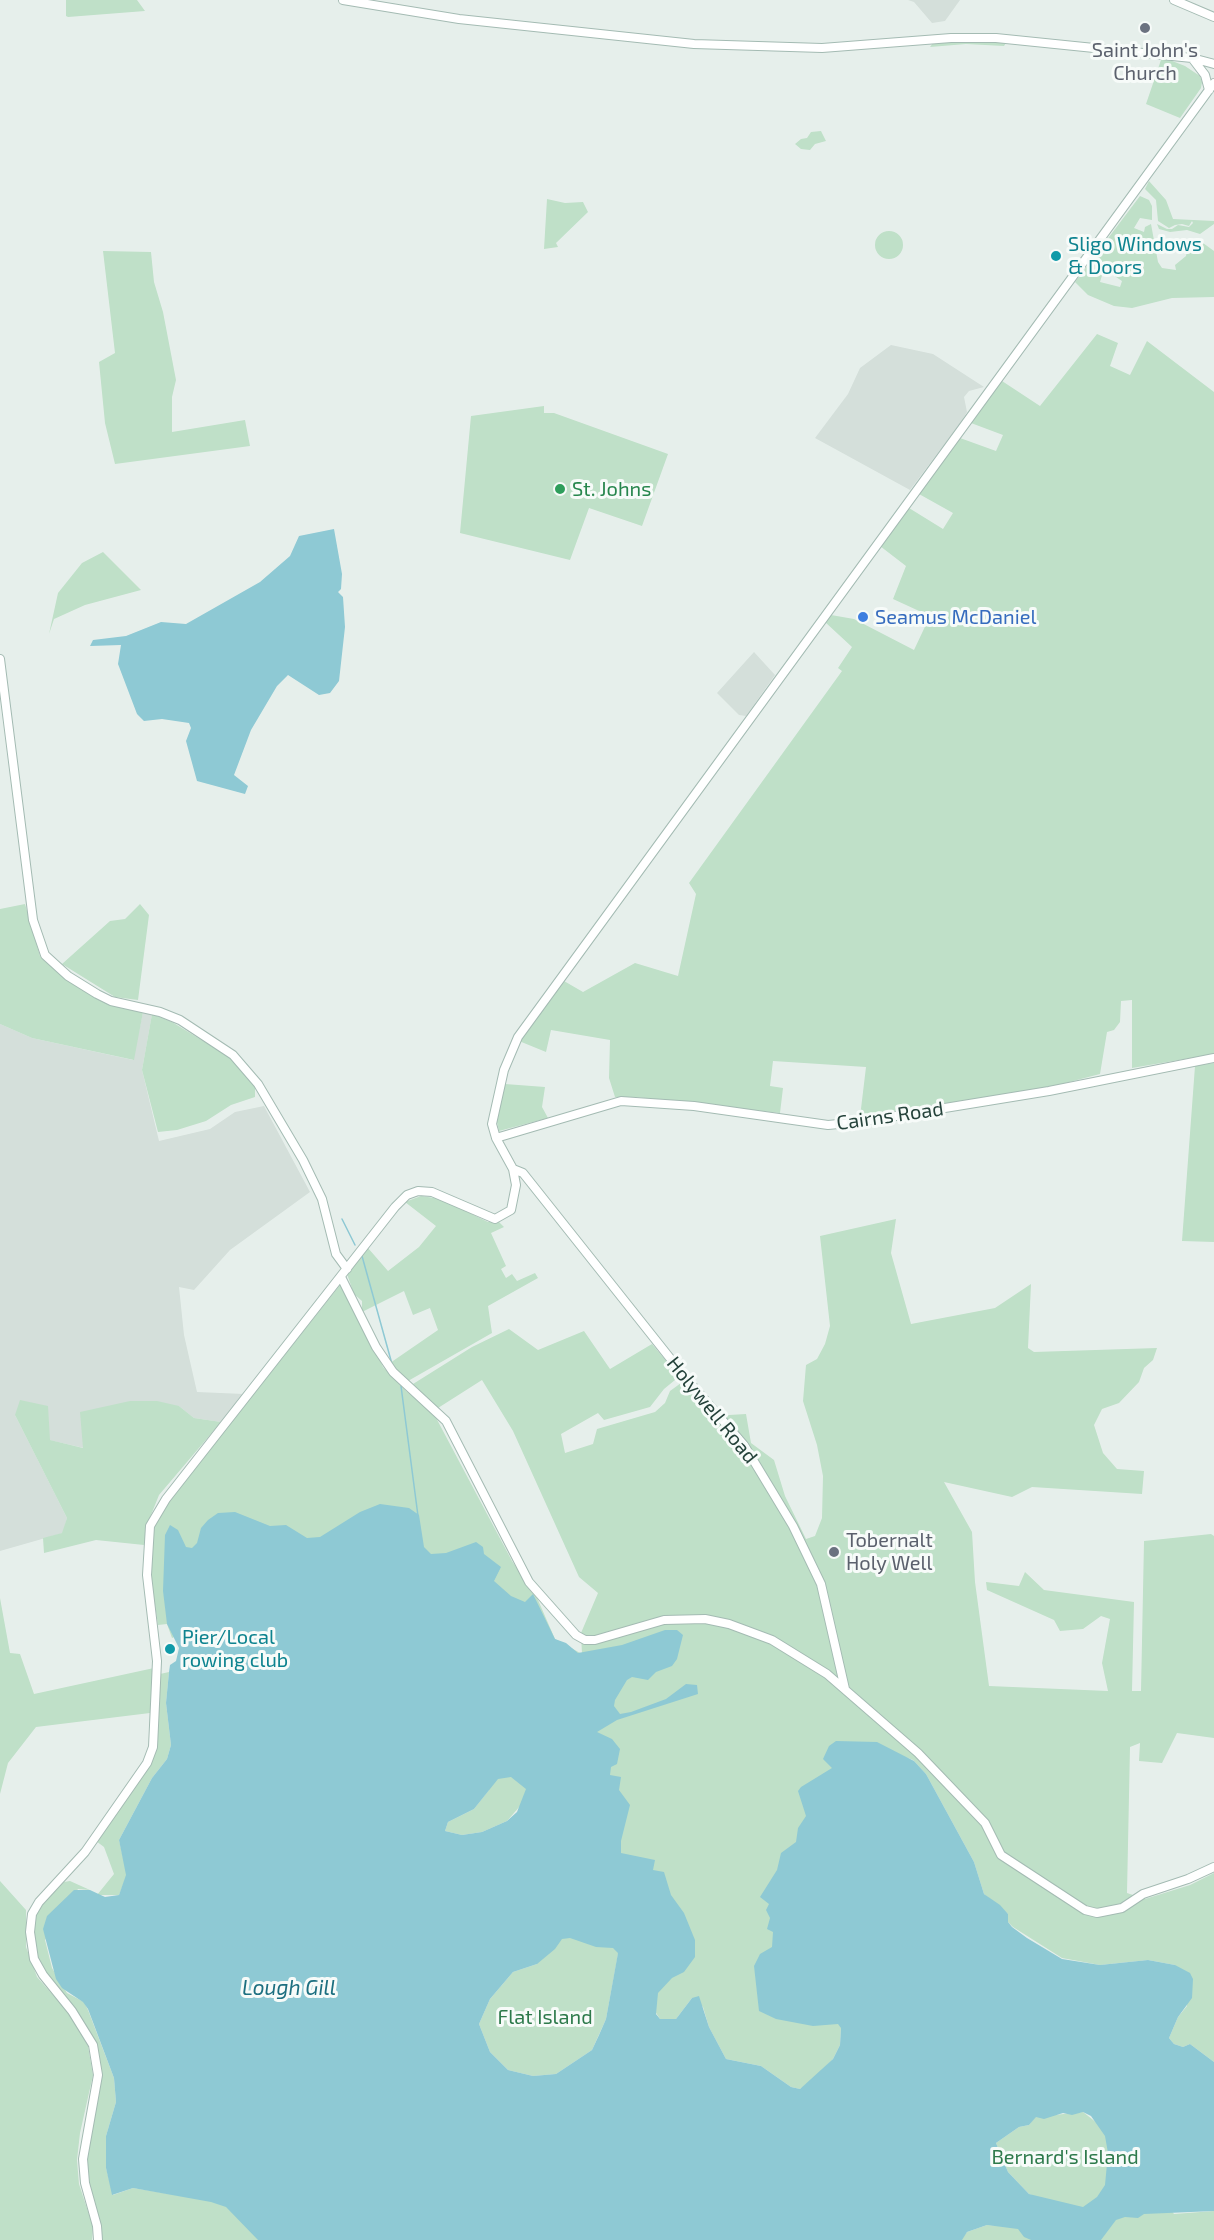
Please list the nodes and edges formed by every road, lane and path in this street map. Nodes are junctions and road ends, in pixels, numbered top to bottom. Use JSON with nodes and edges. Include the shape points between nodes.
{"nodes":[{"id":1,"x":343,"y":0,"type":"edge"},
{"id":2,"x":1174,"y":0,"type":"edge"},
{"id":3,"x":1214,"y":17,"type":"edge"},
{"id":4,"x":1192,"y":58,"type":"junction"},
{"id":5,"x":1214,"y":64,"type":"edge"},
{"id":6,"x":1211,"y":87,"type":"edge"},
{"id":7,"x":0,"y":659,"type":"edge"},
{"id":8,"x":1214,"y":1058,"type":"edge"},
{"id":9,"x":496,"y":1138,"type":"junction"},
{"id":10,"x":513,"y":1169,"type":"junction"},
{"id":11,"x":347,"y":1269,"type":"junction"},
{"id":12,"x":341,"y":1277,"type":"junction"},
{"id":13,"x":845,"y":1689,"type":"junction"},
{"id":14,"x":1214,"y":1867,"type":"edge"},
{"id":15,"x":98,"y":2240,"type":"edge"}],
"edges":[{"from":1,"to":4,"type":"main road","via":[[459,19],[694,45],[822,48],[996,38]]},
{"from":2,"to":3,"type":"main road"},
{"from":4,"to":5,"type":"main road"},
{"from":4,"to":6,"type":"main road"},
{"from":6,"to":9,"type":"main road","via":[[518,1037],[495,1100],[492,1124]]},
{"from":7,"to":11,"type":"main road","via":[[33,920],[45,955],[97,994],[180,1020],[233,1055],[258,1084],[303,1160],[322,1199],[336,1254]]},
{"from":8,"to":9,"type":"main road","name":"Cairns Road","via":[[1049,1091],[859,1122],[828,1125],[694,1106],[621,1101]]},
{"from":9,"to":10,"type":"main road"},
{"from":10,"to":11,"type":"main road","via":[[515,1197],[504,1215],[486,1216],[446,1196],[418,1191],[395,1207]]},
{"from":10,"to":13,"type":"main road","name":"Holywell Road","via":[[524,1173],[685,1377],[744,1445],[793,1526],[821,1584]]},
{"from":11,"to":12,"type":"main road"},
{"from":12,"to":13,"type":"main road","via":[[393,1372],[446,1420],[529,1582],[576,1635],[595,1640],[664,1620],[705,1619],[772,1640]]},
{"from":12,"to":15,"type":"main road","via":[[166,1499],[150,1526],[147,1575],[157,1661],[153,1747],[147,1762],[85,1852],[32,1914],[34,1959],[93,2045],[98,2075],[83,2159]]},
{"from":13,"to":14,"type":"main road","via":[[951,1786],[985,1823],[1001,1855],[1085,1910],[1097,1913],[1122,1908],[1143,1894]]}]}
